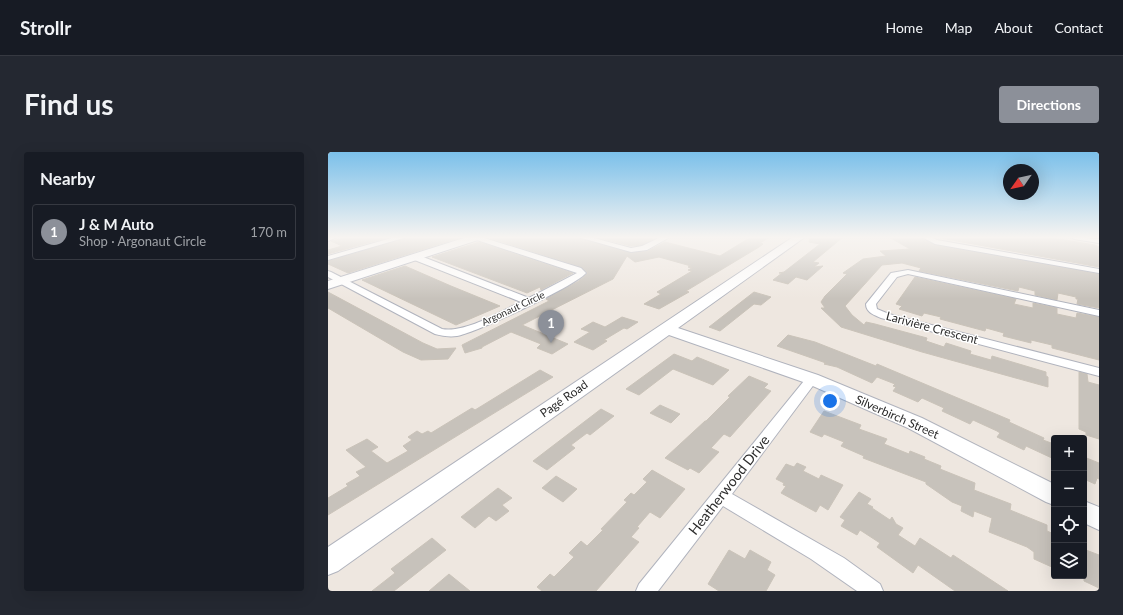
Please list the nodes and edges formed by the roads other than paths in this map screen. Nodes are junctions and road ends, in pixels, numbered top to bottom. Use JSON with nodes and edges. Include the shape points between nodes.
{"nodes":[{"id":1,"x":413,"y":257,"type":"edge"},
{"id":2,"x":416,"y":257,"type":"edge"},
{"id":3,"x":539,"y":257,"type":"edge"},
{"id":4,"x":770,"y":257,"type":"edge"},
{"id":5,"x":1023,"y":257,"type":"edge"},
{"id":6,"x":1099,"y":271,"type":"edge"},
{"id":7,"x":328,"y":274,"type":"edge"},
{"id":8,"x":341,"y":281,"type":"junction"},
{"id":9,"x":328,"y":285,"type":"edge"},
{"id":10,"x":528,"y":301,"type":"junction"},
{"id":11,"x":1099,"y":313,"type":"edge"},
{"id":12,"x":666,"y":329,"type":"junction"},
{"id":13,"x":1099,"y":372,"type":"edge"},
{"id":14,"x":812,"y":379,"type":"junction"},
{"id":15,"x":1051,"y":493,"type":"edge"},
{"id":16,"x":721,"y":496,"type":"junction"},
{"id":17,"x":1087,"y":513,"type":"edge"},
{"id":18,"x":1099,"y":519,"type":"edge"},
{"id":19,"x":328,"y":562,"type":"edge"},
{"id":20,"x":646,"y":591,"type":"edge"},
{"id":21,"x":873,"y":591,"type":"edge"}],
"edges":[{"from":1,"to":8,"type":"street"},
{"from":2,"to":10,"type":"street"},
{"from":3,"to":10,"type":"street","name":"Argonaut Circle","via":[[582,273]]},
{"from":4,"to":12,"type":"street","name":"Pagé Road"},
{"from":5,"to":6,"type":"street"},
{"from":7,"to":8,"type":"street","name":"Argonaut Circle"},
{"from":8,"to":9,"type":"street"},
{"from":8,"to":10,"type":"street","name":"Argonaut Circle","via":[[439,332],[448,334],[467,330]]},
{"from":11,"to":13,"type":"street","name":"Larivière Crescent","via":[[908,272],[894,275],[871,304],[874,311],[885,316]]},
{"from":12,"to":14,"type":"street","name":"Silverbirch Street"},
{"from":12,"to":19,"type":"street","name":"Pagé Road"},
{"from":14,"to":15,"type":"street","name":"Silverbirch Street","via":[[914,423]]},
{"from":14,"to":16,"type":"street","name":"Heatherwood Drive"},
{"from":16,"to":20,"type":"street","name":"Heatherwood Drive"},
{"from":16,"to":21,"type":"street","via":[[816,550]]},
{"from":17,"to":18,"type":"street"}]}
